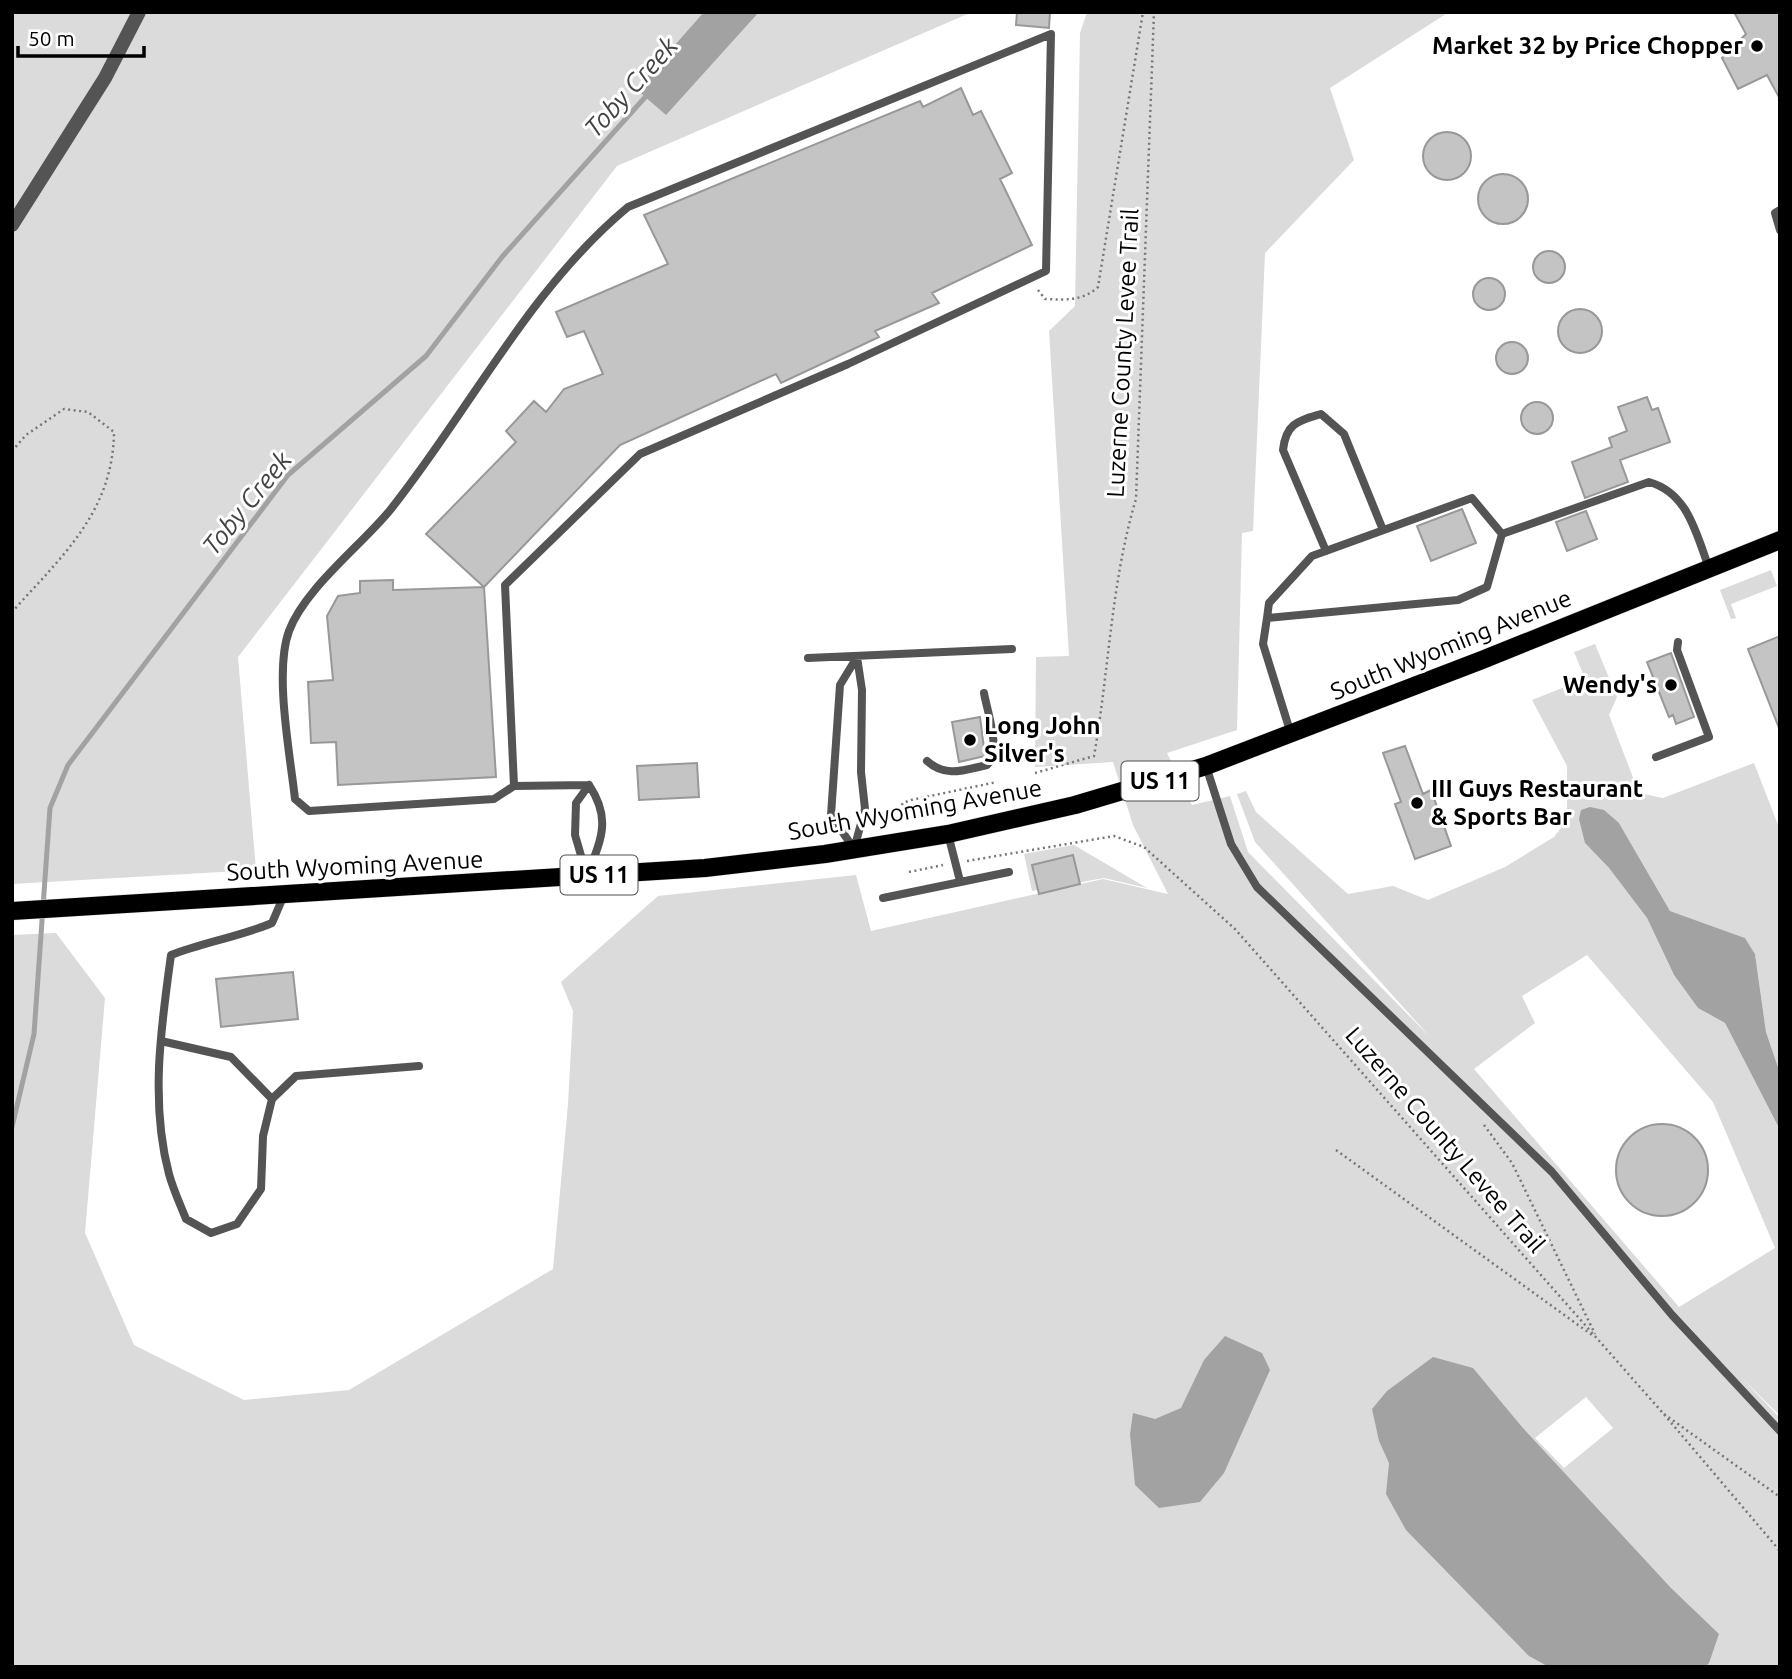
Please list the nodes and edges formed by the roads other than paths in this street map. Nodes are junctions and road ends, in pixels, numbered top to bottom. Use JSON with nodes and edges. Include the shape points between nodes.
{"nodes":[{"id":1,"x":139,"y":12,"type":"edge"},
{"id":2,"x":1780,"y":210,"type":"edge"},
{"id":3,"x":12,"y":225,"type":"edge"},
{"id":4,"x":1780,"y":230,"type":"edge"},
{"id":5,"x":1383,"y":530,"type":"junction"},
{"id":6,"x":1502,"y":534,"type":"junction"},
{"id":7,"x":1780,"y":540,"type":"edge"},
{"id":8,"x":1326,"y":551,"type":"junction"},
{"id":9,"x":1709,"y":568,"type":"junction"},
{"id":10,"x":1267,"y":618,"type":"junction"},
{"id":11,"x":1678,"y":642,"type":"dead end"},
{"id":12,"x":1012,"y":649,"type":"dead end"},
{"id":13,"x":808,"y":657,"type":"dead end"},
{"id":14,"x":857,"y":657,"type":"junction"},
{"id":15,"x":984,"y":692,"type":"dead end"},
{"id":16,"x":1291,"y":734,"type":"junction"},
{"id":17,"x":1656,"y":757,"type":"dead end"},
{"id":18,"x":927,"y":761,"type":"dead end"},
{"id":19,"x":1206,"y":766,"type":"junction"},
{"id":20,"x":589,"y":785,"type":"junction"},
{"id":21,"x":514,"y":786,"type":"junction"},
{"id":22,"x":948,"y":834,"type":"junction"},
{"id":23,"x":854,"y":849,"type":"junction"},
{"id":24,"x":1009,"y":872,"type":"dead end"},
{"id":25,"x":587,"y":876,"type":"junction"},
{"id":26,"x":960,"y":881,"type":"junction"},
{"id":27,"x":284,"y":895,"type":"junction"},
{"id":28,"x":883,"y":898,"type":"dead end"},
{"id":29,"x":12,"y":911,"type":"edge"},
{"id":30,"x":161,"y":1041,"type":"junction"},
{"id":31,"x":419,"y":1066,"type":"dead end"},
{"id":32,"x":272,"y":1099,"type":"junction"},
{"id":33,"x":1780,"y":1431,"type":"edge"}],
"edges":[{"from":1,"to":3,"type":"street","via":[[105,78]]},
{"from":2,"to":4,"type":"lane","via":[[1775,213]]},
{"from":5,"to":6,"type":"lane","via":[[1472,498]]},
{"from":5,"to":8,"type":"lane"},
{"from":5,"to":8,"type":"lane","via":[[1345,434],[1321,414],[1292,423],[1283,450]]},
{"from":6,"to":9,"type":"lane","via":[[1649,482],[1672,490],[1681,500]]},
{"from":6,"to":10,"type":"lane","via":[[1487,587],[1458,600]]},
{"from":7,"to":9,"type":"main road","name":"South Wyoming Avenue","number":"US 11"},
{"from":8,"to":10,"type":"lane","via":[[1312,556],[1269,603]]},
{"from":9,"to":16,"type":"main road","name":"South Wyoming Avenue","number":"US 11"},
{"from":10,"to":16,"type":"lane","via":[[1263,644]]},
{"from":11,"to":17,"type":"lane","via":[[1709,737]]},
{"from":12,"to":14,"type":"lane"},
{"from":13,"to":14,"type":"lane"},
{"from":14,"to":23,"type":"lane","via":[[865,809]]},
{"from":14,"to":23,"type":"lane","via":[[840,685],[831,815]]},
{"from":15,"to":18,"type":"lane","via":[[994,752],[991,761],[948,773]]},
{"from":16,"to":19,"type":"main road","name":"South Wyoming Avenue","number":"US 11"},
{"from":19,"to":22,"type":"main road","name":"South Wyoming Avenue","number":"US 11","via":[[1075,805]]},
{"from":19,"to":33,"type":"lane","via":[[1231,844],[1257,887],[1552,1172],[1672,1315]]},
{"from":20,"to":21,"type":"lane"},
{"from":20,"to":25,"type":"lane","via":[[601,804],[601,833]]},
{"from":20,"to":25,"type":"lane","via":[[576,803],[575,835]]},
{"from":21,"to":21,"type":"lane","via":[[505,585],[640,454],[1046,271],[1051,34],[628,207],[599,231],[519,328],[388,512],[297,617],[283,666],[295,799],[309,811],[494,799]]},
{"from":22,"to":23,"type":"main road","name":"South Wyoming Avenue","number":"US 11"},
{"from":22,"to":26,"type":"lane"},
{"from":23,"to":25,"type":"main road","name":"South Wyoming Avenue","number":"US 11","via":[[705,868]]},
{"from":24,"to":26,"type":"lane"},
{"from":25,"to":27,"type":"main road","name":"South Wyoming Avenue","number":"US 11"},
{"from":26,"to":28,"type":"lane"},
{"from":27,"to":29,"type":"main road","name":"South Wyoming Avenue","number":"US 11"},
{"from":27,"to":30,"type":"lane","via":[[272,923],[171,955]]},
{"from":30,"to":32,"type":"lane","via":[[231,1057]]},
{"from":30,"to":32,"type":"lane","via":[[159,1092],[169,1174],[186,1219],[211,1233],[237,1224],[261,1189],[262,1136]]},
{"from":31,"to":32,"type":"lane","via":[[296,1076]]}]}
